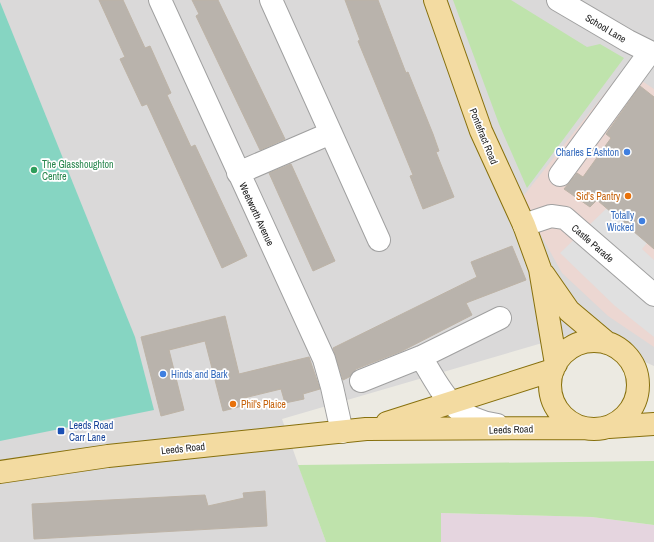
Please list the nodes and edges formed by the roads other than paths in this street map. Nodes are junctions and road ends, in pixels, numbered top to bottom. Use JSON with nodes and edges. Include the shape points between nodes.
{"nodes":[{"id":1,"x":160,"y":0,"type":"edge"},
{"id":2,"x":271,"y":0,"type":"edge"},
{"id":3,"x":435,"y":0,"type":"edge"},
{"id":4,"x":558,"y":0,"type":"edge"},
{"id":5,"x":652,"y":53,"type":"edge"},
{"id":6,"x":331,"y":133,"type":"junction"},
{"id":7,"x":238,"y":173,"type":"junction"},
{"id":8,"x":560,"y":174,"type":"dead end"},
{"id":9,"x":524,"y":225,"type":"junction"},
{"id":10,"x":379,"y":240,"type":"dead end"},
{"id":11,"x":540,"y":269,"type":"junction"},
{"id":12,"x":654,"y":295,"type":"edge"},
{"id":13,"x":500,"y":318,"type":"dead end"},
{"id":14,"x":607,"y":343,"type":"junction"},
{"id":15,"x":421,"y":357,"type":"junction"},
{"id":16,"x":632,"y":363,"type":"junction"},
{"id":17,"x":555,"y":367,"type":"junction"},
{"id":18,"x":654,"y":371,"type":"edge"},
{"id":19,"x":361,"y":381,"type":"dead end"},
{"id":20,"x":449,"y":403,"type":"junction"},
{"id":21,"x":654,"y":424,"type":"edge"},
{"id":22,"x":521,"y":428,"type":"junction"},
{"id":23,"x":592,"y":428,"type":"junction"},
{"id":24,"x":366,"y":429,"type":"junction"},
{"id":25,"x":342,"y":432,"type":"junction"},
{"id":26,"x":0,"y":472,"type":"edge"}],
"edges":[{"from":1,"to":7,"type":"street","name":"Weetworth Avenue"},
{"from":2,"to":6,"type":"street"},
{"from":3,"to":9,"type":"main road","name":"Pontefract Road","via":[[481,131]]},
{"from":4,"to":5,"type":"street","name":"School Lane"},
{"from":5,"to":8,"type":"street"},
{"from":6,"to":7,"type":"street"},
{"from":6,"to":10,"type":"street"},
{"from":7,"to":25,"type":"street","name":"Weetworth Avenue","via":[[324,359]]},
{"from":9,"to":11,"type":"main road","name":"Pontefract Road"},
{"from":9,"to":12,"type":"street","name":"Castle Parade","via":[[551,216],[564,218]]},
{"from":11,"to":14,"type":"main road","name":"Pontefract Road","via":[[569,312]]},
{"from":11,"to":17,"type":"main road","name":"Pontefract Road"},
{"from":13,"to":15,"type":"street"},
{"from":14,"to":16,"type":"main road","via":[[617,347]]},
{"from":14,"to":17,"type":"main road","via":[[594,341],[580,344],[559,359]]},
{"from":15,"to":19,"type":"street"},
{"from":15,"to":20,"type":"street"},
{"from":16,"to":18,"type":"main road"},
{"from":16,"to":23,"type":"main road","via":[[638,383],[634,404],[625,416],[614,424]]},
{"from":17,"to":20,"type":"main road","name":"Leeds Road"},
{"from":17,"to":23,"type":"main road","via":[[550,382],[556,406],[572,423]]},
{"from":20,"to":22,"type":"street","via":[[464,415],[484,423]]},
{"from":20,"to":24,"type":"main road","name":"Leeds Road"},
{"from":21,"to":23,"type":"main road","name":"Leeds Road"},
{"from":22,"to":23,"type":"main road","name":"Leeds Road"},
{"from":22,"to":24,"type":"main road","name":"Leeds Road"},
{"from":24,"to":25,"type":"main road","name":"Leeds Road"},
{"from":25,"to":26,"type":"main road","name":"Leeds Road","via":[[108,456]]}]}
